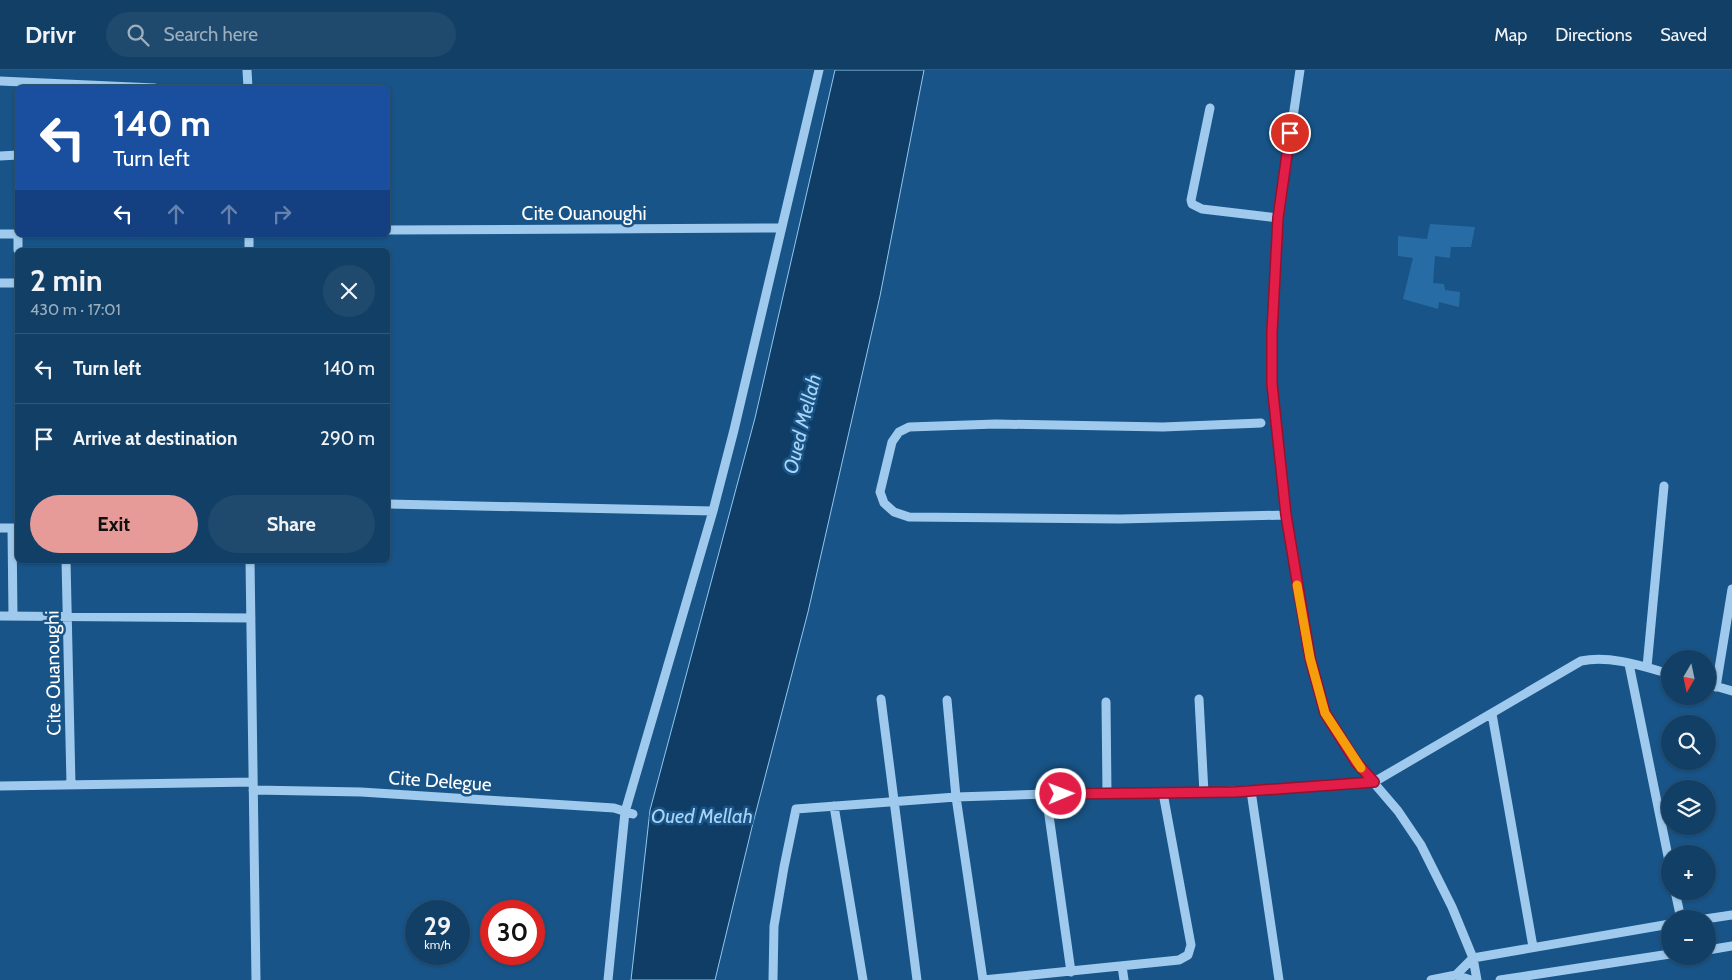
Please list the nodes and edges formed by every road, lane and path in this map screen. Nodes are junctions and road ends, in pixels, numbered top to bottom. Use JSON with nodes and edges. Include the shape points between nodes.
{"nodes":[{"id":1,"x":247,"y":70,"type":"edge"},
{"id":2,"x":819,"y":70,"type":"edge"},
{"id":3,"x":1300,"y":70,"type":"edge"},
{"id":4,"x":0,"y":81,"type":"edge"},
{"id":5,"x":19,"y":85,"type":"edge"},
{"id":6,"x":248,"y":85,"type":"edge"},
{"id":7,"x":1210,"y":108,"type":"dead end"},
{"id":8,"x":15,"y":155,"type":"edge"},
{"id":9,"x":0,"y":156,"type":"edge"},
{"id":10,"x":1278,"y":218,"type":"junction"},
{"id":11,"x":781,"y":228,"type":"junction"},
{"id":12,"x":390,"y":230,"type":"edge"},
{"id":13,"x":0,"y":234,"type":"edge"},
{"id":14,"x":15,"y":235,"type":"edge"},
{"id":15,"x":0,"y":283,"type":"edge"},
{"id":16,"x":15,"y":283,"type":"edge"},
{"id":17,"x":1261,"y":423,"type":"dead end"},
{"id":18,"x":1664,"y":486,"type":"dead end"},
{"id":19,"x":390,"y":504,"type":"edge"},
{"id":20,"x":713,"y":511,"type":"junction"},
{"id":21,"x":1286,"y":515,"type":"junction"},
{"id":22,"x":0,"y":528,"type":"edge"},
{"id":23,"x":15,"y":528,"type":"edge"},
{"id":24,"x":66,"y":563,"type":"edge"},
{"id":25,"x":250,"y":563,"type":"edge"},
{"id":26,"x":1732,"y":589,"type":"edge"},
{"id":27,"x":0,"y":616,"type":"edge"},
{"id":28,"x":13,"y":616,"type":"junction"},
{"id":29,"x":68,"y":616,"type":"junction"},
{"id":30,"x":251,"y":618,"type":"junction"},
{"id":31,"x":1629,"y":664,"type":"junction"},
{"id":32,"x":1647,"y":667,"type":"junction"},
{"id":33,"x":1716,"y":667,"type":"edge"},
{"id":34,"x":1661,"y":671,"type":"edge"},
{"id":35,"x":1716,"y":687,"type":"edge"},
{"id":36,"x":1732,"y":691,"type":"edge"},
{"id":37,"x":881,"y":699,"type":"dead end"},
{"id":38,"x":1199,"y":699,"type":"dead end"},
{"id":39,"x":947,"y":700,"type":"dead end"},
{"id":40,"x":1106,"y":702,"type":"dead end"},
{"id":41,"x":1492,"y":714,"type":"junction"},
{"id":42,"x":1374,"y":782,"type":"junction"},
{"id":43,"x":71,"y":785,"type":"junction"},
{"id":44,"x":0,"y":786,"type":"edge"},
{"id":45,"x":253,"y":786,"type":"junction"},
{"id":46,"x":1251,"y":791,"type":"junction"},
{"id":47,"x":1163,"y":793,"type":"junction"},
{"id":48,"x":1204,"y":793,"type":"junction"},
{"id":49,"x":1046,"y":794,"type":"junction"},
{"id":50,"x":1107,"y":794,"type":"junction"},
{"id":51,"x":956,"y":797,"type":"junction"},
{"id":52,"x":893,"y":801,"type":"junction"},
{"id":53,"x":834,"y":806,"type":"junction"},
{"id":54,"x":629,"y":813,"type":"junction"},
{"id":55,"x":1666,"y":845,"type":"edge"},
{"id":56,"x":1732,"y":915,"type":"edge"},
{"id":57,"x":1716,"y":917,"type":"edge"},
{"id":58,"x":1661,"y":926,"type":"edge"},
{"id":59,"x":1732,"y":946,"type":"edge"},
{"id":60,"x":1534,"y":947,"type":"junction"},
{"id":61,"x":1716,"y":949,"type":"edge"},
{"id":62,"x":1661,"y":955,"type":"edge"},
{"id":63,"x":1473,"y":958,"type":"junction"},
{"id":64,"x":1122,"y":966,"type":"junction"},
{"id":65,"x":1071,"y":972,"type":"junction"},
{"id":66,"x":1456,"y":975,"type":"junction"},
{"id":67,"x":256,"y":980,"type":"edge"},
{"id":68,"x":608,"y":980,"type":"edge"},
{"id":69,"x":774,"y":980,"type":"edge"},
{"id":70,"x":862,"y":980,"type":"edge"},
{"id":71,"x":917,"y":980,"type":"edge"},
{"id":72,"x":983,"y":980,"type":"edge"},
{"id":73,"x":1124,"y":980,"type":"edge"},
{"id":74,"x":1279,"y":980,"type":"edge"},
{"id":75,"x":1431,"y":980,"type":"edge"},
{"id":76,"x":1471,"y":980,"type":"edge"},
{"id":77,"x":1477,"y":980,"type":"edge"},
{"id":78,"x":1500,"y":980,"type":"edge"}],
"edges":[{"from":1,"to":6,"type":"street"},
{"from":2,"to":11,"type":"street"},
{"from":3,"to":10,"type":"street"},
{"from":4,"to":5,"type":"street"},
{"from":7,"to":10,"type":"street","via":[[1192,204]]},
{"from":8,"to":9,"type":"street"},
{"from":10,"to":21,"type":"street","via":[[1272,384]]},
{"from":11,"to":12,"type":"street","name":"Cite Ouanoughi"},
{"from":11,"to":20,"type":"street"},
{"from":13,"to":14,"type":"street"},
{"from":15,"to":16,"type":"street"},
{"from":17,"to":21,"type":"street","via":[[1163,427],[996,424],[909,427],[899,432],[892,442],[880,492],[894,512],[909,517],[1120,520]]},
{"from":18,"to":32,"type":"street"},
{"from":19,"to":20,"type":"street"},
{"from":20,"to":54,"type":"street"},
{"from":21,"to":42,"type":"street","via":[[1310,658],[1325,713],[1356,762]]},
{"from":22,"to":23,"type":"street"},
{"from":23,"to":28,"type":"street"},
{"from":24,"to":29,"type":"street","name":"Cite Ouanoughi"},
{"from":25,"to":30,"type":"street"},
{"from":26,"to":33,"type":"street"},
{"from":27,"to":28,"type":"street"},
{"from":28,"to":29,"type":"street"},
{"from":29,"to":30,"type":"street"},
{"from":29,"to":43,"type":"street","name":"Cite Ouanoughi"},
{"from":30,"to":45,"type":"street"},
{"from":31,"to":32,"type":"street"},
{"from":31,"to":41,"type":"street","via":[[1596,658],[1581,661]]},
{"from":31,"to":55,"type":"street"},
{"from":32,"to":34,"type":"street"},
{"from":35,"to":36,"type":"street"},
{"from":37,"to":52,"type":"street"},
{"from":38,"to":48,"type":"street"},
{"from":39,"to":51,"type":"street"},
{"from":40,"to":50,"type":"street"},
{"from":41,"to":42,"type":"street"},
{"from":41,"to":60,"type":"street"},
{"from":42,"to":46,"type":"street"},
{"from":42,"to":63,"type":"street","via":[[1421,845]]},
{"from":43,"to":44,"type":"street","name":"Cite Delegue"},
{"from":43,"to":45,"type":"street","name":"Cite Delegue"},
{"from":45,"to":54,"type":"street","name":"Cite Delegue","via":[[614,808]]},
{"from":45,"to":67,"type":"street"},
{"from":46,"to":48,"type":"street"},
{"from":46,"to":74,"type":"street"},
{"from":47,"to":48,"type":"street"},
{"from":47,"to":50,"type":"street"},
{"from":47,"to":64,"type":"street","via":[[1191,945],[1188,955],[1179,960]]},
{"from":49,"to":50,"type":"street"},
{"from":49,"to":51,"type":"street"},
{"from":49,"to":65,"type":"street"},
{"from":51,"to":52,"type":"street"},
{"from":51,"to":72,"type":"street"},
{"from":52,"to":53,"type":"street"},
{"from":52,"to":71,"type":"street"},
{"from":53,"to":69,"type":"street","via":[[793,809],[774,926]]},
{"from":53,"to":70,"type":"street"},
{"from":54,"to":68,"type":"street"},
{"from":56,"to":57,"type":"street"},
{"from":58,"to":60,"type":"street"},
{"from":59,"to":61,"type":"street"},
{"from":60,"to":63,"type":"street"},
{"from":62,"to":78,"type":"street"},
{"from":63,"to":66,"type":"street"},
{"from":63,"to":77,"type":"street"},
{"from":64,"to":65,"type":"street"},
{"from":64,"to":73,"type":"street"},
{"from":65,"to":72,"type":"street"},
{"from":66,"to":75,"type":"street"},
{"from":66,"to":76,"type":"street"}]}
